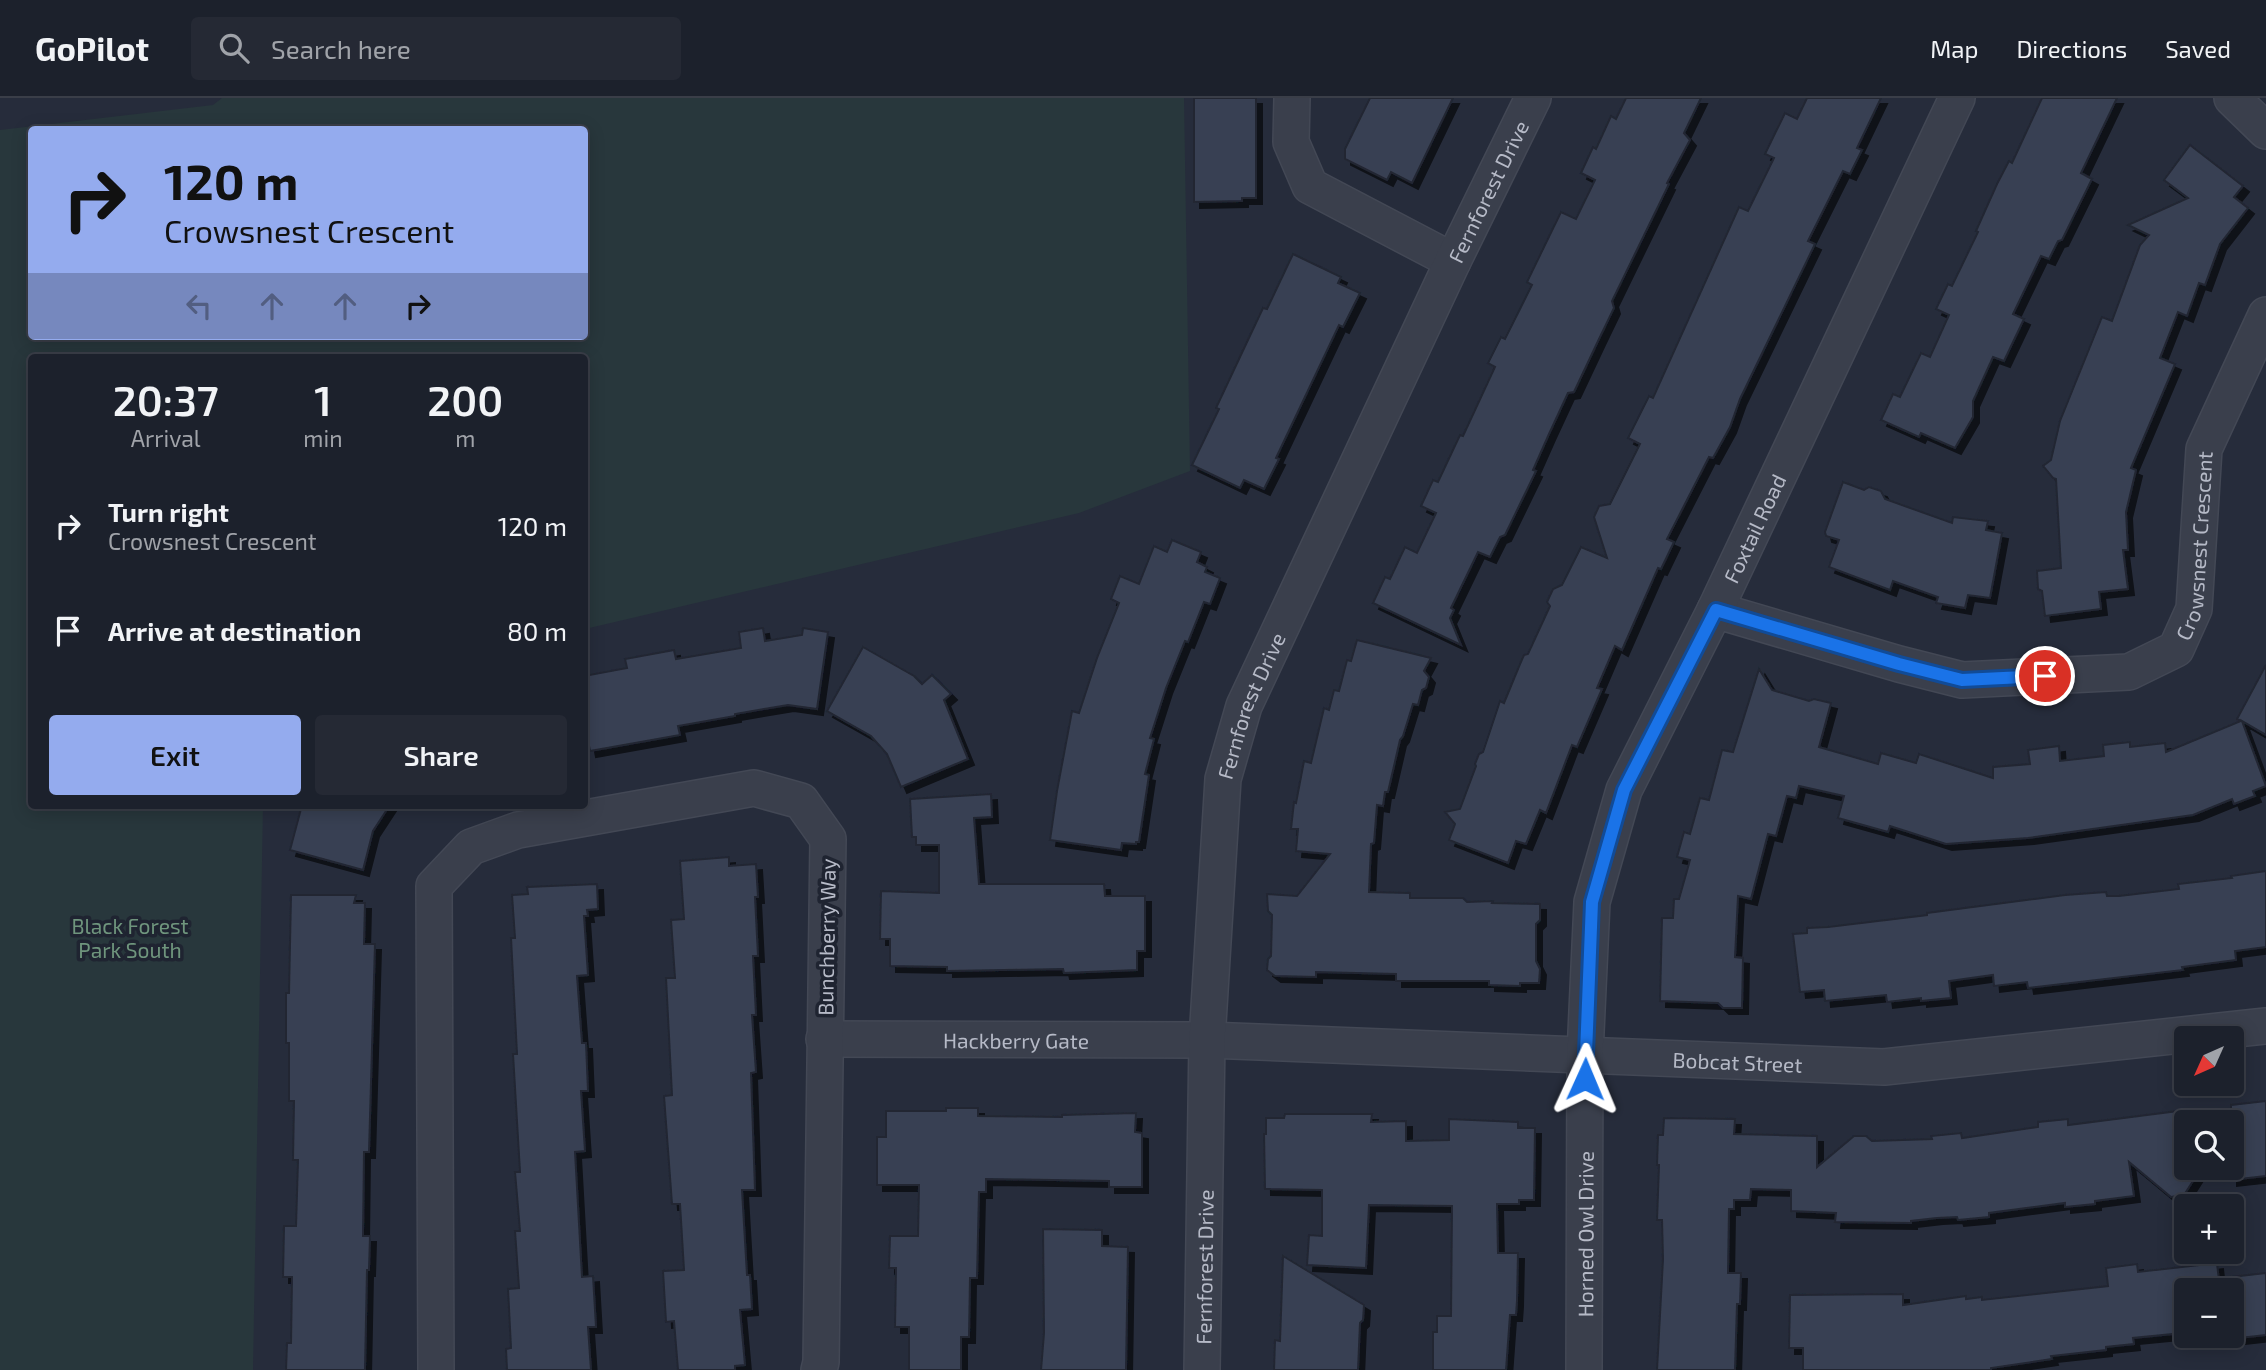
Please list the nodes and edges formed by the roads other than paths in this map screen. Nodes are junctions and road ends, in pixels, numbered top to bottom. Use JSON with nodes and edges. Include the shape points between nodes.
{"nodes":[{"id":1,"x":1292,"y":98,"type":"edge"},
{"id":2,"x":1533,"y":98,"type":"edge"},
{"id":3,"x":1956,"y":98,"type":"edge"},
{"id":4,"x":2232,"y":98,"type":"edge"},
{"id":5,"x":2266,"y":131,"type":"edge"},
{"id":6,"x":1453,"y":261,"type":"junction"},
{"id":7,"x":2266,"y":315,"type":"edge"},
{"id":8,"x":1716,"y":610,"type":"junction"},
{"id":9,"x":2266,"y":1026,"type":"edge"},
{"id":10,"x":824,"y":1039,"type":"junction"},
{"id":11,"x":1207,"y":1040,"type":"junction"},
{"id":12,"x":1585,"y":1054,"type":"junction"},
{"id":13,"x":436,"y":1370,"type":"edge"},
{"id":14,"x":819,"y":1370,"type":"edge"},
{"id":15,"x":1202,"y":1370,"type":"edge"},
{"id":16,"x":1584,"y":1370,"type":"edge"}],
"edges":[{"from":1,"to":6,"type":"street","via":[[1291,142],[1310,186]]},
{"from":2,"to":6,"type":"street","name":"Fernforest Drive"},
{"from":3,"to":8,"type":"street","name":"Foxtail Road"},
{"from":4,"to":5,"type":"street"},
{"from":6,"to":11,"type":"street","name":"Fernforest Drive","via":[[1244,706],[1223,779]]},
{"from":7,"to":8,"type":"street","name":"Crowsnest Crescent","via":[[2204,449],[2194,609],[2176,649],[2129,672],[1962,680]]},
{"from":8,"to":12,"type":"street","name":"Foxtail Road","via":[[1624,790],[1592,902]]},
{"from":9,"to":12,"type":"street","name":"Bobcat Street","via":[[1884,1067]]},
{"from":10,"to":11,"type":"street","name":"Hackberry Gate"},
{"from":10,"to":13,"type":"street","name":"Bunchberry Way","via":[[828,839],[801,801],[754,788],[518,830],[471,847],[434,886]]},
{"from":10,"to":14,"type":"street","name":"Bunchberry Way"},
{"from":11,"to":12,"type":"street","name":"Bobcat Street"},
{"from":11,"to":15,"type":"street","name":"Fernforest Drive"},
{"from":12,"to":16,"type":"street","name":"Horned Owl Drive"}]}
